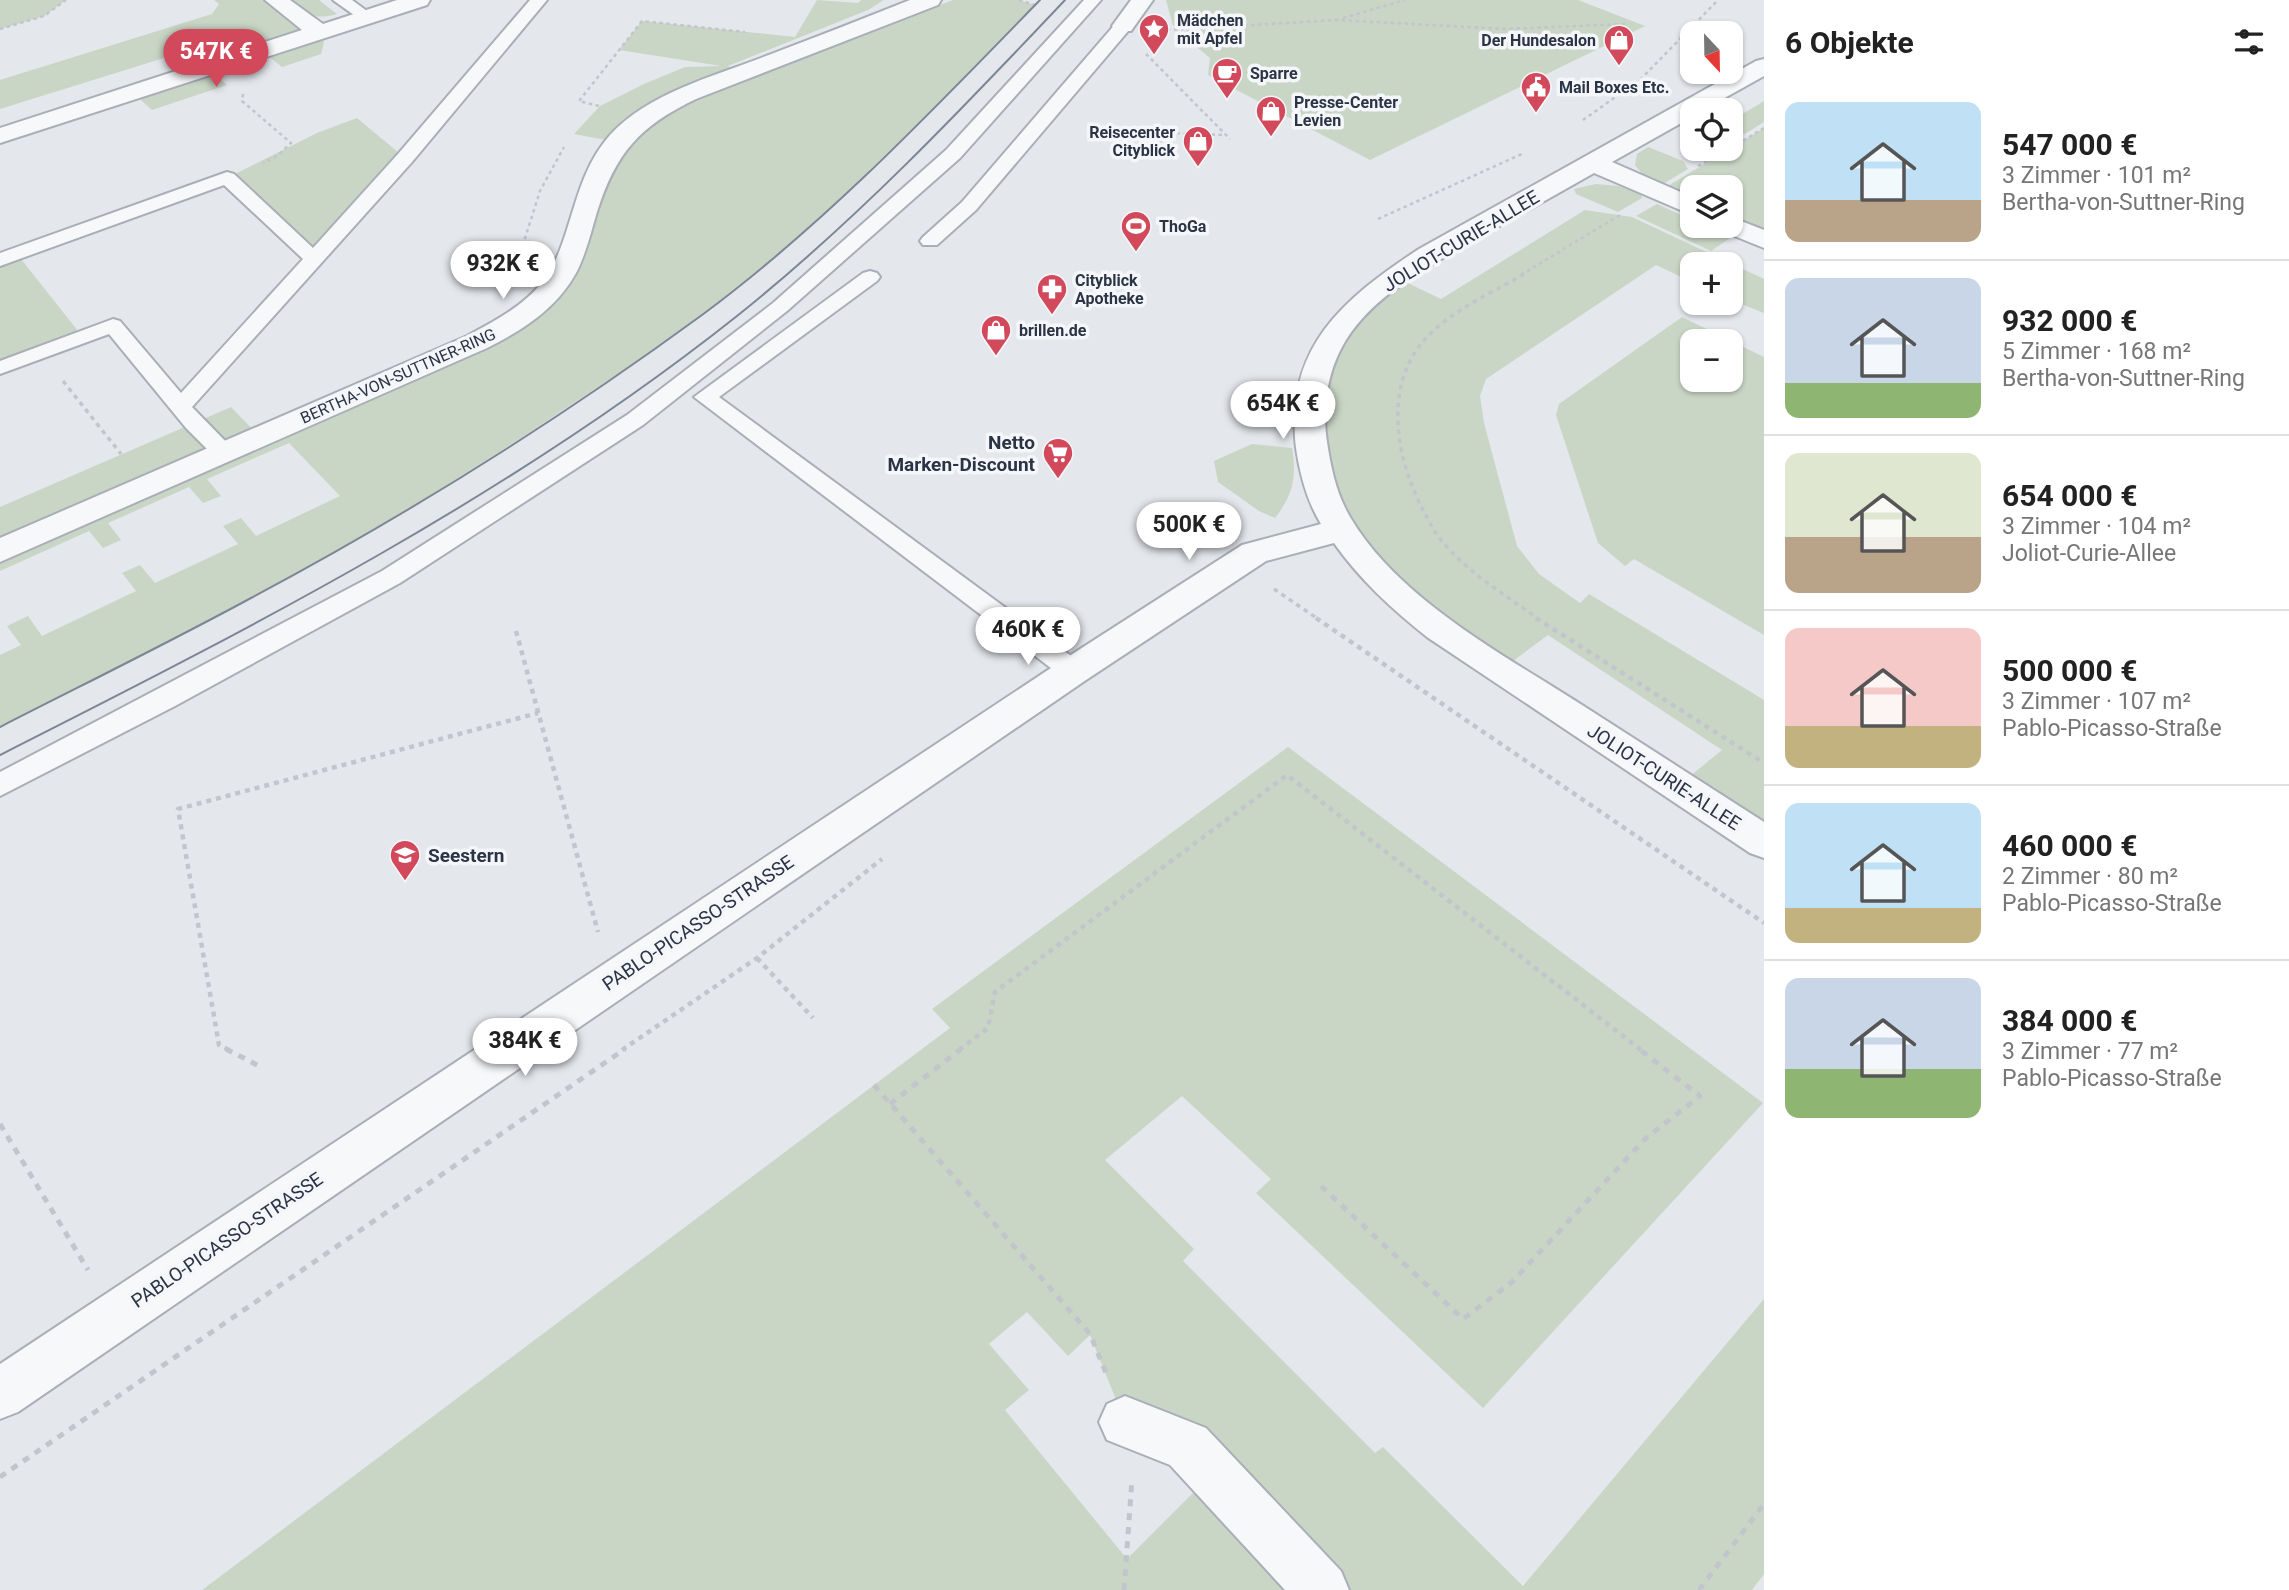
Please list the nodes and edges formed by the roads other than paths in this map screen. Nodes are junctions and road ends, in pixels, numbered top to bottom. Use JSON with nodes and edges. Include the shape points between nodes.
{"nodes":[{"id":1,"x":276,"y":0,"type":"edge"},
{"id":2,"x":341,"y":0,"type":"edge"},
{"id":3,"x":539,"y":0,"type":"edge"},
{"id":4,"x":930,"y":0,"type":"edge"},
{"id":5,"x":1093,"y":0,"type":"edge"},
{"id":6,"x":1142,"y":0,"type":"edge"},
{"id":7,"x":408,"y":1,"type":"edge"},
{"id":8,"x":367,"y":17,"type":"junction"},
{"id":9,"x":1123,"y":26,"type":"joint"},
{"id":10,"x":319,"y":33,"type":"junction"},
{"id":11,"x":1764,"y":66,"type":"edge"},
{"id":12,"x":0,"y":136,"type":"edge"},
{"id":13,"x":1593,"y":163,"type":"junction"},
{"id":14,"x":1680,"y":202,"type":"edge"},
{"id":15,"x":1743,"y":230,"type":"edge"},
{"id":16,"x":930,"y":240,"type":"dead end"},
{"id":17,"x":1764,"y":240,"type":"edge"},
{"id":18,"x":314,"y":259,"type":"junction"},
{"id":19,"x":0,"y":260,"type":"edge"},
{"id":20,"x":870,"y":277,"type":"dead end"},
{"id":21,"x":0,"y":368,"type":"edge"},
{"id":22,"x":181,"y":406,"type":"junction"},
{"id":23,"x":223,"y":453,"type":"junction"},
{"id":24,"x":1340,"y":530,"type":"junction"},
{"id":25,"x":0,"y":551,"type":"edge"},
{"id":26,"x":1073,"y":671,"type":"junction"},
{"id":27,"x":0,"y":785,"type":"edge"},
{"id":28,"x":1764,"y":842,"type":"edge"},
{"id":29,"x":0,"y":1394,"type":"edge"},
{"id":30,"x":1125,"y":1422,"type":"road end"},
{"id":31,"x":1322,"y":1590,"type":"edge"}],
"edges":[{"from":1,"to":10,"type":"street"},
{"from":2,"to":8,"type":"lane"},
{"from":3,"to":18,"type":"lane"},
{"from":4,"to":23,"type":"street","name":"BERTHA-VON-SUTTNER-RING","via":[[676,101],[647,117],[618,142],[596,176],[568,261],[533,309],[477,342]]},
{"from":5,"to":27,"type":"lane","via":[[953,154],[780,307],[635,420],[391,577]]},
{"from":6,"to":9,"type":"street"},
{"from":7,"to":8,"type":"street"},
{"from":8,"to":10,"type":"street"},
{"from":9,"to":16,"type":"lane","via":[[969,206]]},
{"from":10,"to":12,"type":"street"},
{"from":11,"to":13,"type":"street","name":"JOLIOT-CURIE-ALLEE"},
{"from":13,"to":14,"type":"street"},
{"from":13,"to":24,"type":"street","name":"JOLIOT-CURIE-ALLEE","via":[[1388,281],[1353,310],[1326,342],[1310,389],[1308,430],[1317,481]]},
{"from":15,"to":17,"type":"street"},
{"from":18,"to":19,"type":"lane","via":[[227,178]]},
{"from":18,"to":22,"type":"lane"},
{"from":20,"to":26,"type":"lane","via":[[705,397]]},
{"from":21,"to":22,"type":"lane","via":[[113,325]]},
{"from":22,"to":23,"type":"lane"},
{"from":23,"to":25,"type":"street","name":"BERTHA-VON-SUTTNER-RING"},
{"from":24,"to":26,"type":"street","name":"PABLO-PICASSO-STRASSE","via":[[1254,553]]},
{"from":24,"to":28,"type":"street","name":"JOLIOT-CURIE-ALLEE","via":[[1364,561],[1426,618]]},
{"from":26,"to":29,"type":"street","name":"PABLO-PICASSO-STRASSE"},
{"from":30,"to":31,"type":"street","via":[[1188,1446]]}]}
